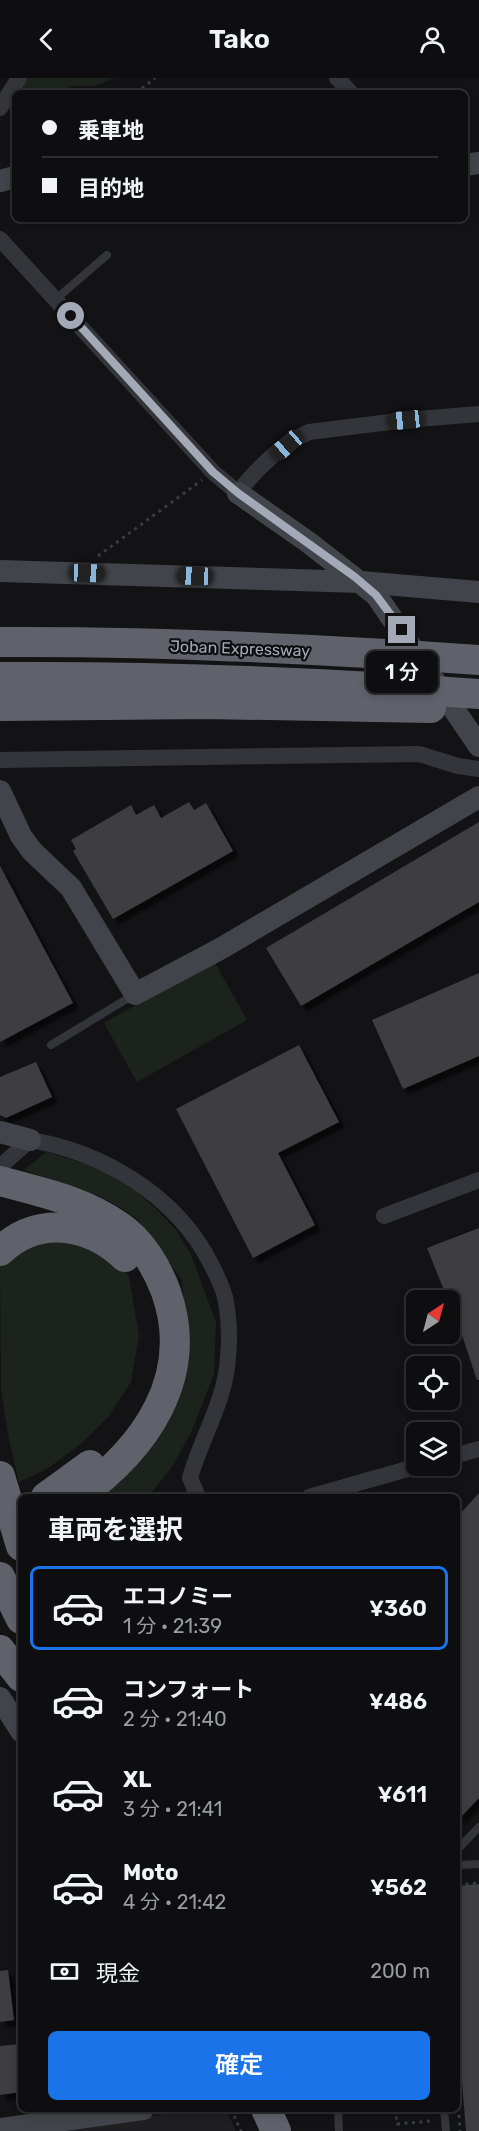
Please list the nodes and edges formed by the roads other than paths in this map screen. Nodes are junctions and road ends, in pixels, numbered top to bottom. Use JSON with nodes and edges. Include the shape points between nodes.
{"nodes":[{"id":1,"x":19,"y":78,"type":"edge"},
{"id":2,"x":337,"y":78,"type":"edge"},
{"id":3,"x":348,"y":90,"type":"edge"},
{"id":4,"x":0,"y":108,"type":"edge"},
{"id":5,"x":0,"y":239,"type":"edge"},
{"id":6,"x":107,"y":255,"type":"dead end"},
{"id":7,"x":56,"y":299,"type":"junction"},
{"id":8,"x":479,"y":414,"type":"edge"},
{"id":9,"x":238,"y":493,"type":"junction"},
{"id":10,"x":308,"y":542,"type":"junction"},
{"id":11,"x":0,"y":571,"type":"edge"},
{"id":12,"x":298,"y":580,"type":"junction"},
{"id":13,"x":361,"y":582,"type":"junction"},
{"id":14,"x":479,"y":592,"type":"edge"},
{"id":15,"x":0,"y":642,"type":"edge"},
{"id":16,"x":479,"y":660,"type":"edge"},
{"id":17,"x":0,"y":677,"type":"edge"},
{"id":18,"x":479,"y":694,"type":"edge"},
{"id":19,"x":0,"y":706,"type":"edge"},
{"id":20,"x":479,"y":706,"type":"edge"},
{"id":21,"x":478,"y":745,"type":"edge"},
{"id":22,"x":0,"y":760,"type":"edge"},
{"id":23,"x":479,"y":769,"type":"edge"},
{"id":24,"x":0,"y":791,"type":"edge"},
{"id":25,"x":479,"y":797,"type":"edge"},
{"id":26,"x":135,"y":994,"type":"junction"},
{"id":27,"x":51,"y":1046,"type":"dead end"},
{"id":28,"x":0,"y":1132,"type":"edge"},
{"id":29,"x":30,"y":1140,"type":"junction"},
{"id":30,"x":2,"y":1172,"type":"edge"},
{"id":31,"x":479,"y":1180,"type":"edge"},
{"id":32,"x":384,"y":1216,"type":"dead end"},
{"id":33,"x":0,"y":1251,"type":"edge"},
{"id":34,"x":479,"y":1449,"type":"edge"},
{"id":35,"x":460,"y":1454,"type":"edge"},
{"id":36,"x":406,"y":1469,"type":"edge"},
{"id":37,"x":0,"y":1476,"type":"edge"},
{"id":38,"x":50,"y":1494,"type":"edge"},
{"id":39,"x":81,"y":1494,"type":"edge"},
{"id":40,"x":197,"y":1494,"type":"edge"},
{"id":41,"x":320,"y":1494,"type":"edge"},
{"id":42,"x":18,"y":1513,"type":"edge"},
{"id":43,"x":0,"y":1522,"type":"edge"},
{"id":44,"x":18,"y":1530,"type":"edge"},
{"id":45,"x":18,"y":1536,"type":"edge"},
{"id":46,"x":0,"y":1538,"type":"edge"},
{"id":47,"x":18,"y":1560,"type":"edge"},
{"id":48,"x":0,"y":1577,"type":"edge"},
{"id":49,"x":18,"y":1613,"type":"edge"},
{"id":50,"x":0,"y":1650,"type":"edge"},
{"id":51,"x":18,"y":1673,"type":"edge"},
{"id":52,"x":0,"y":1698,"type":"edge"},
{"id":53,"x":18,"y":1726,"type":"edge"},
{"id":54,"x":479,"y":1827,"type":"edge"},
{"id":55,"x":460,"y":1847,"type":"edge"},
{"id":56,"x":479,"y":1864,"type":"edge"},
{"id":57,"x":460,"y":1865,"type":"edge"},
{"id":58,"x":122,"y":2112,"type":"edge"},
{"id":59,"x":246,"y":2112,"type":"edge"},
{"id":60,"x":267,"y":2112,"type":"edge"},
{"id":61,"x":338,"y":2112,"type":"edge"},
{"id":62,"x":444,"y":2112,"type":"edge"},
{"id":63,"x":0,"y":2129,"type":"edge"},
{"id":64,"x":255,"y":2131,"type":"edge"},
{"id":65,"x":276,"y":2131,"type":"edge"},
{"id":66,"x":339,"y":2131,"type":"edge"},
{"id":67,"x":446,"y":2131,"type":"edge"}],
"edges":[{"from":1,"to":4,"type":"street"},
{"from":2,"to":3,"type":"street"},
{"from":5,"to":7,"type":"street"},
{"from":6,"to":7,"type":"lane"},
{"from":7,"to":9,"type":"street","via":[[213,472]]},
{"from":8,"to":9,"type":"street","via":[[309,432],[287,445],[248,479]]},
{"from":9,"to":10,"type":"street"},
{"from":10,"to":12,"type":"street","via":[[309,558]]},
{"from":10,"to":13,"type":"street"},
{"from":11,"to":12,"type":"street"},
{"from":12,"to":13,"type":"street"},
{"from":13,"to":14,"type":"street"},
{"from":13,"to":21,"type":"street","via":[[389,612]]},
{"from":15,"to":16,"type":"highway","name":"Joban Expressway","via":[[202,646]]},
{"from":17,"to":18,"type":"highway","name":"Joban Expressway","via":[[411,688]]},
{"from":19,"to":20,"type":"highway"},
{"from":22,"to":23,"type":"street","via":[[419,754]]},
{"from":24,"to":26,"type":"street","via":[[21,836],[71,888]]},
{"from":25,"to":26,"type":"street"},
{"from":26,"to":27,"type":"lane"},
{"from":28,"to":29,"type":"street"},
{"from":29,"to":30,"type":"street"},
{"from":29,"to":40,"type":"street","via":[[56,1144],[84,1155],[144,1187],[191,1231],[218,1278],[226,1301],[228,1358],[223,1388],[190,1478]]},
{"from":30,"to":39,"type":"highway","via":[[91,1209],[120,1226],[161,1276],[173,1315],[172,1375],[158,1410],[124,1457]]},
{"from":31,"to":32,"type":"street"},
{"from":33,"to":38,"type":"highway","via":[[18,1237],[36,1230],[79,1229],[113,1245],[130,1261],[151,1295],[156,1315],[159,1336],[154,1375],[136,1413],[104,1453]]},
{"from":34,"to":35,"type":"street"},
{"from":36,"to":41,"type":"street"},
{"from":37,"to":45,"type":"highway"},
{"from":42,"to":43,"type":"highway"},
{"from":43,"to":47,"type":"highway"},
{"from":44,"to":46,"type":"highway"},
{"from":48,"to":49,"type":"highway"},
{"from":50,"to":51,"type":"highway"},
{"from":52,"to":53,"type":"street"},
{"from":54,"to":55,"type":"lane"},
{"from":56,"to":57,"type":"lane"},
{"from":58,"to":63,"type":"street"},
{"from":59,"to":64,"type":"highway"},
{"from":60,"to":65,"type":"highway"},
{"from":61,"to":66,"type":"lane"},
{"from":62,"to":67,"type":"lane"}]}
